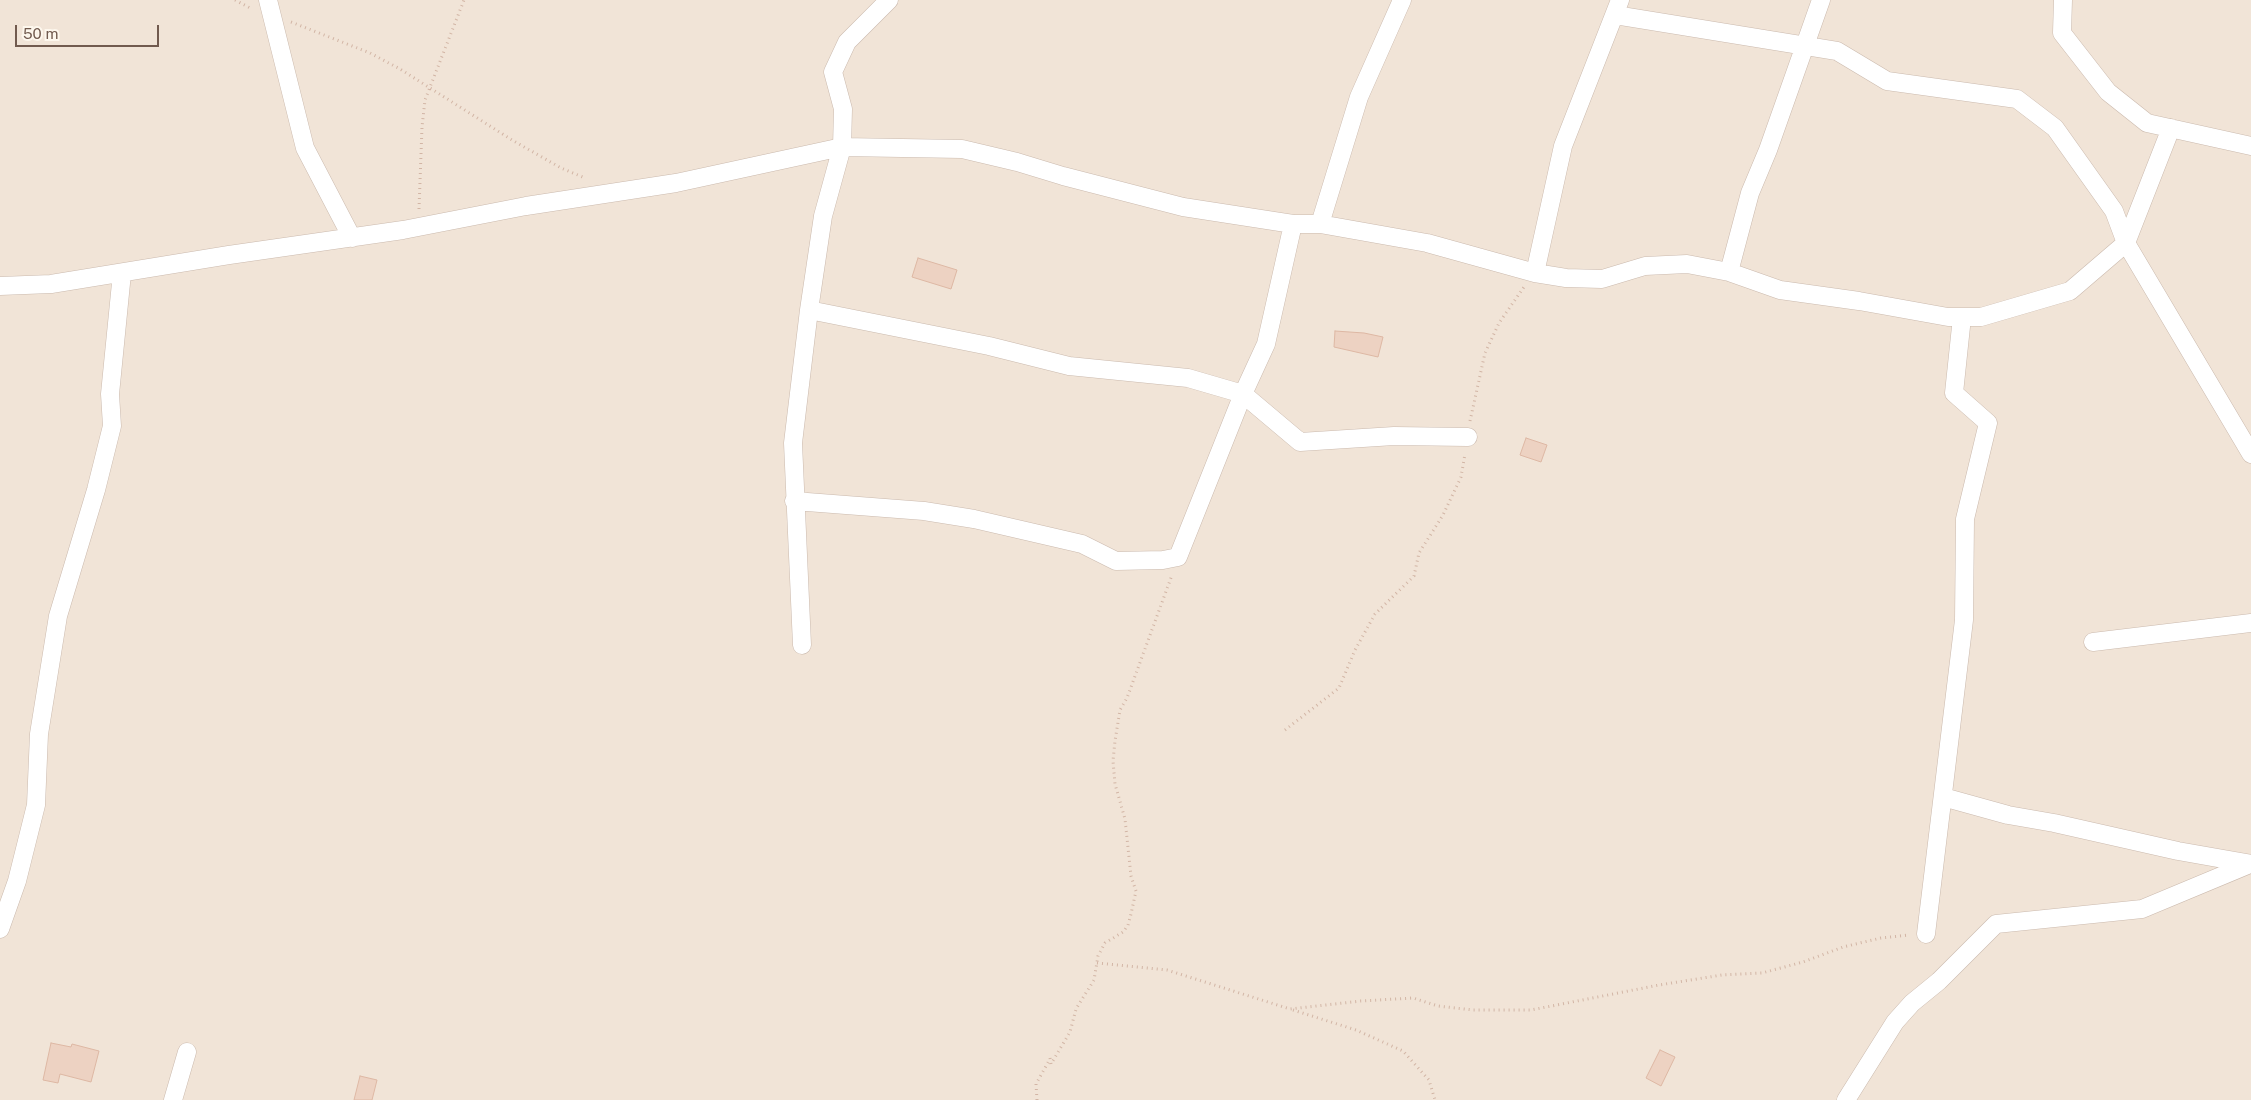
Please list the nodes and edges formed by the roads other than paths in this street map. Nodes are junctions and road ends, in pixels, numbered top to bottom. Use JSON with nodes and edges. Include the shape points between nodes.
{"nodes":[{"id":1,"x":889,"y":0,"type":"edge"},
{"id":2,"x":1402,"y":0,"type":"edge"},
{"id":3,"x":1821,"y":0,"type":"edge"},
{"id":4,"x":2062,"y":0,"type":"edge"},
{"id":5,"x":270,"y":7,"type":"edge"},
{"id":6,"x":1617,"y":7,"type":"edge"},
{"id":7,"x":1806,"y":45,"type":"junction"},
{"id":8,"x":2171,"y":128,"type":"junction"},
{"id":9,"x":2251,"y":146,"type":"edge"},
{"id":10,"x":842,"y":147,"type":"junction"},
{"id":11,"x":1293,"y":224,"type":"junction"},
{"id":12,"x":1320,"y":224,"type":"junction"},
{"id":13,"x":352,"y":238,"type":"junction"},
{"id":14,"x":2126,"y":243,"type":"junction"},
{"id":15,"x":1535,"y":272,"type":"junction"},
{"id":16,"x":1729,"y":272,"type":"junction"},
{"id":17,"x":122,"y":273,"type":"junction"},
{"id":18,"x":0,"y":286,"type":"edge"},
{"id":19,"x":809,"y":310,"type":"junction"},
{"id":20,"x":1962,"y":317,"type":"junction"},
{"id":21,"x":1242,"y":394,"type":"junction"},
{"id":22,"x":1468,"y":437,"type":"road end"},
{"id":23,"x":2251,"y":454,"type":"edge"},
{"id":24,"x":794,"y":501,"type":"junction"},
{"id":25,"x":2251,"y":623,"type":"edge"},
{"id":26,"x":2093,"y":642,"type":"dead end"},
{"id":27,"x":802,"y":645,"type":"dead end"},
{"id":28,"x":1943,"y":797,"type":"junction"},
{"id":29,"x":2250,"y":864,"type":"edge"},
{"id":30,"x":0,"y":929,"type":"edge"},
{"id":31,"x":1926,"y":934,"type":"road end"},
{"id":32,"x":187,"y":1052,"type":"dead end"},
{"id":33,"x":173,"y":1100,"type":"edge"},
{"id":34,"x":1846,"y":1100,"type":"edge"}],
"edges":[{"from":1,"to":10,"type":"street","via":[[847,42],[833,72],[843,109]]},
{"from":2,"to":12,"type":"street","via":[[1360,97]]},
{"from":3,"to":7,"type":"street"},
{"from":4,"to":8,"type":"street","via":[[2062,33],[2108,92],[2147,123]]},
{"from":5,"to":13,"type":"street","via":[[305,148]]},
{"from":6,"to":7,"type":"street"},
{"from":6,"to":15,"type":"street","via":[[1563,146]]},
{"from":7,"to":14,"type":"street","via":[[1837,51],[1887,81],[2017,99],[2055,128],[2114,211]]},
{"from":7,"to":16,"type":"street","via":[[1750,193]]},
{"from":8,"to":9,"type":"street"},
{"from":8,"to":14,"type":"street"},
{"from":10,"to":11,"type":"street","via":[[962,149],[1183,207]]},
{"from":10,"to":13,"type":"street","via":[[676,183]]},
{"from":10,"to":19,"type":"street","via":[[823,216]]},
{"from":11,"to":12,"type":"street"},
{"from":11,"to":21,"type":"street","via":[[1266,344]]},
{"from":12,"to":15,"type":"street","via":[[1427,243]]},
{"from":13,"to":17,"type":"street"},
{"from":14,"to":20,"type":"street","via":[[2070,291],[1981,317]]},
{"from":14,"to":23,"type":"street"},
{"from":15,"to":16,"type":"street","via":[[1566,278],[1602,279],[1645,266],[1687,264]]},
{"from":16,"to":20,"type":"street","via":[[1780,290]]},
{"from":17,"to":18,"type":"street","via":[[51,284]]},
{"from":17,"to":30,"type":"street","via":[[110,394],[112,426],[58,616],[39,734],[36,805]]},
{"from":19,"to":21,"type":"street","via":[[989,346],[1069,366],[1188,378]]},
{"from":19,"to":24,"type":"street","via":[[793,444]]},
{"from":20,"to":28,"type":"street","via":[[1954,393],[1988,422],[1965,519],[1964,620]]},
{"from":21,"to":22,"type":"street","via":[[1300,442],[1394,436]]},
{"from":21,"to":24,"type":"street","via":[[1178,557],[1116,561],[1082,544],[974,519],[924,511]]},
{"from":24,"to":27,"type":"street"},
{"from":25,"to":26,"type":"street"},
{"from":28,"to":29,"type":"street","via":[[2008,815]]},
{"from":28,"to":31,"type":"street"},
{"from":29,"to":34,"type":"street","via":[[2142,909],[1996,924],[1895,1022]]},
{"from":32,"to":33,"type":"street"}]}
